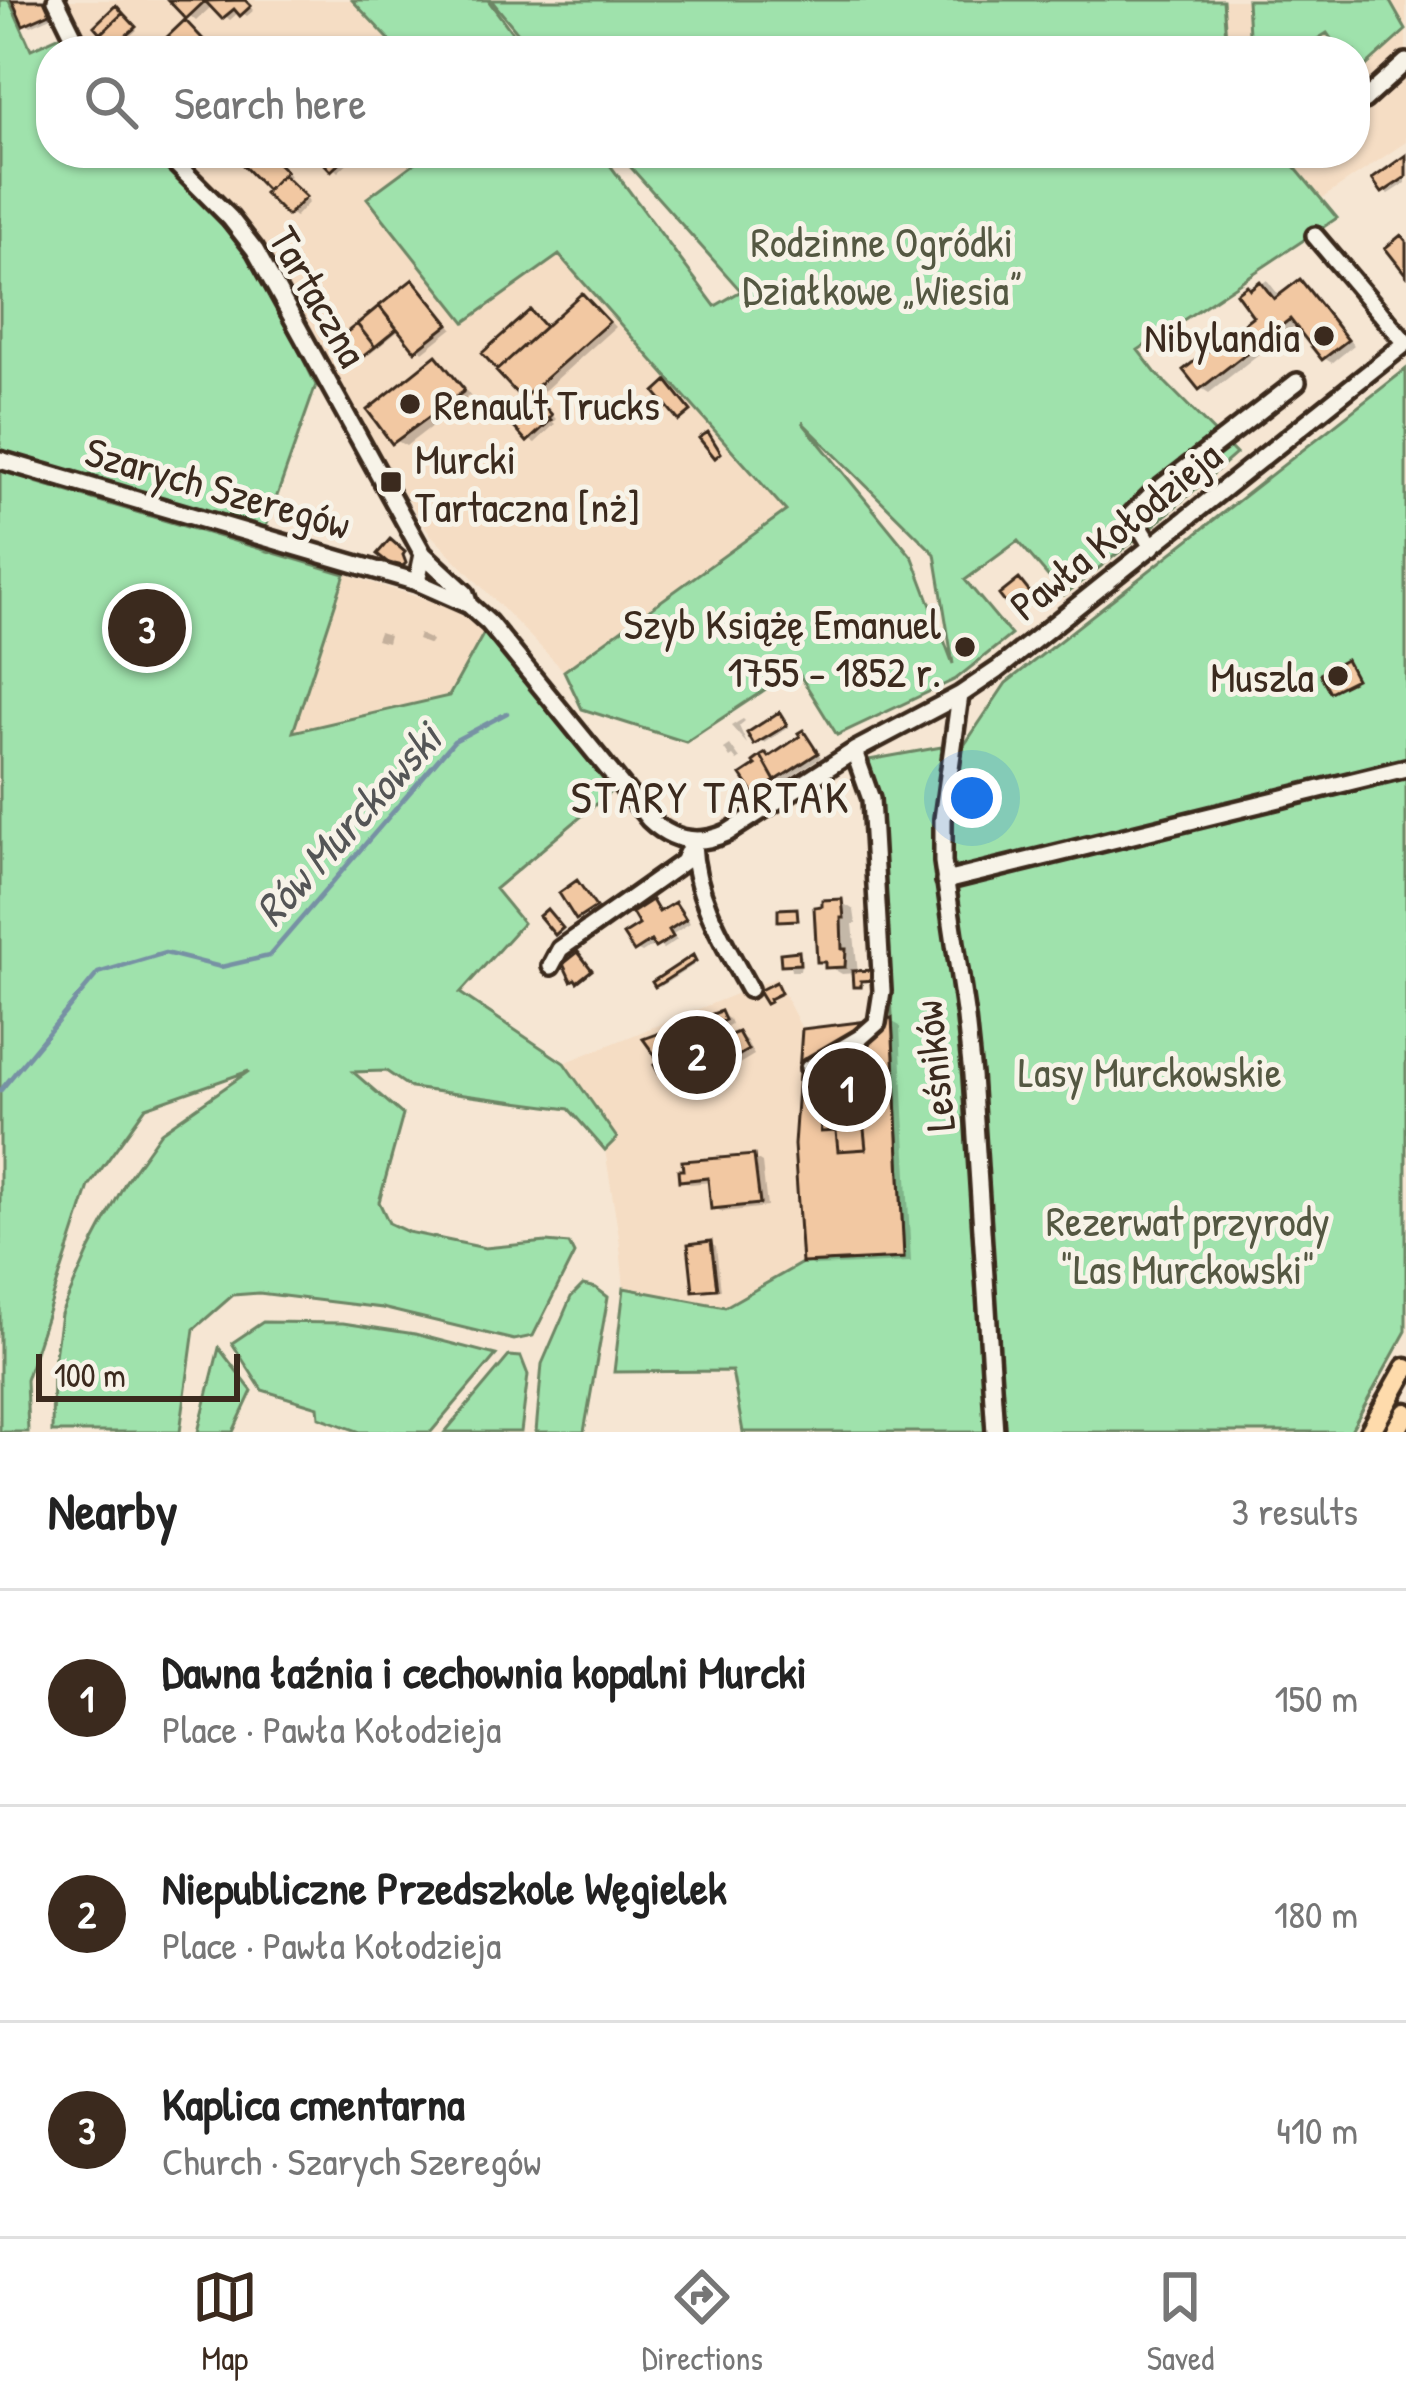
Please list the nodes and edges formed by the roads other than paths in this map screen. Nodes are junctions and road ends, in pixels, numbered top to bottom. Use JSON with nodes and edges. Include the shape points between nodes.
{"nodes":[{"id":1,"x":56,"y":0,"type":"edge"},
{"id":2,"x":74,"y":36,"type":"edge"},
{"id":3,"x":1406,"y":62,"type":"edge"},
{"id":4,"x":1370,"y":95,"type":"edge"},
{"id":5,"x":180,"y":168,"type":"edge"},
{"id":6,"x":1316,"y":236,"type":"dead end"},
{"id":7,"x":1406,"y":343,"type":"edge"},
{"id":8,"x":1297,"y":382,"type":"dead end"},
{"id":9,"x":0,"y":460,"type":"edge"},
{"id":10,"x":1152,"y":547,"type":"junction"},
{"id":11,"x":423,"y":554,"type":"junction"},
{"id":12,"x":417,"y":582,"type":"junction"},
{"id":13,"x":470,"y":605,"type":"junction"},
{"id":14,"x":960,"y":695,"type":"junction"},
{"id":15,"x":854,"y":751,"type":"junction"},
{"id":16,"x":1406,"y":768,"type":"edge"},
{"id":17,"x":693,"y":841,"type":"junction"},
{"id":18,"x":946,"y":881,"type":"junction"},
{"id":19,"x":551,"y":966,"type":"dead end"},
{"id":20,"x":748,"y":989,"type":"dead end"},
{"id":21,"x":809,"y":1068,"type":"dead end"},
{"id":22,"x":1406,"y":1368,"type":"edge"},
{"id":23,"x":1406,"y":1413,"type":"edge"},
{"id":24,"x":994,"y":1432,"type":"edge"},
{"id":25,"x":1370,"y":1432,"type":"edge"},
{"id":26,"x":1395,"y":1432,"type":"edge"}],
"edges":[{"from":1,"to":2,"type":"street"},
{"from":3,"to":4,"type":"street"},
{"from":5,"to":11,"type":"street","name":"Tartaczna","via":[[255,250]]},
{"from":6,"to":7,"type":"street"},
{"from":7,"to":10,"type":"street","name":"Pawła Kołodzieja"},
{"from":8,"to":10,"type":"street","via":[[1132,514]]},
{"from":9,"to":12,"type":"street","name":"Szarych Szeregów"},
{"from":10,"to":14,"type":"street","name":"Pawła Kołodzieja"},
{"from":11,"to":12,"type":"street"},
{"from":11,"to":13,"type":"street","name":"Tartaczna"},
{"from":12,"to":13,"type":"street","name":"Tartaczna"},
{"from":13,"to":17,"type":"street","name":"Tartaczna","via":[[649,819]]},
{"from":14,"to":15,"type":"street","name":"Pawła Kołodzieja"},
{"from":14,"to":18,"type":"street","name":"Leśników","via":[[943,819]]},
{"from":15,"to":17,"type":"street","name":"Pawła Kołodzieja","via":[[727,832]]},
{"from":15,"to":21,"type":"street","via":[[871,800],[882,991],[877,1023]]},
{"from":16,"to":18,"type":"street"},
{"from":17,"to":19,"type":"street","via":[[683,862],[560,949]]},
{"from":17,"to":20,"type":"street","via":[[699,888]]},
{"from":18,"to":24,"type":"street","name":"Leśników","via":[[972,1075]]},
{"from":22,"to":25,"type":"main road"},
{"from":23,"to":26,"type":"main road"}]}
